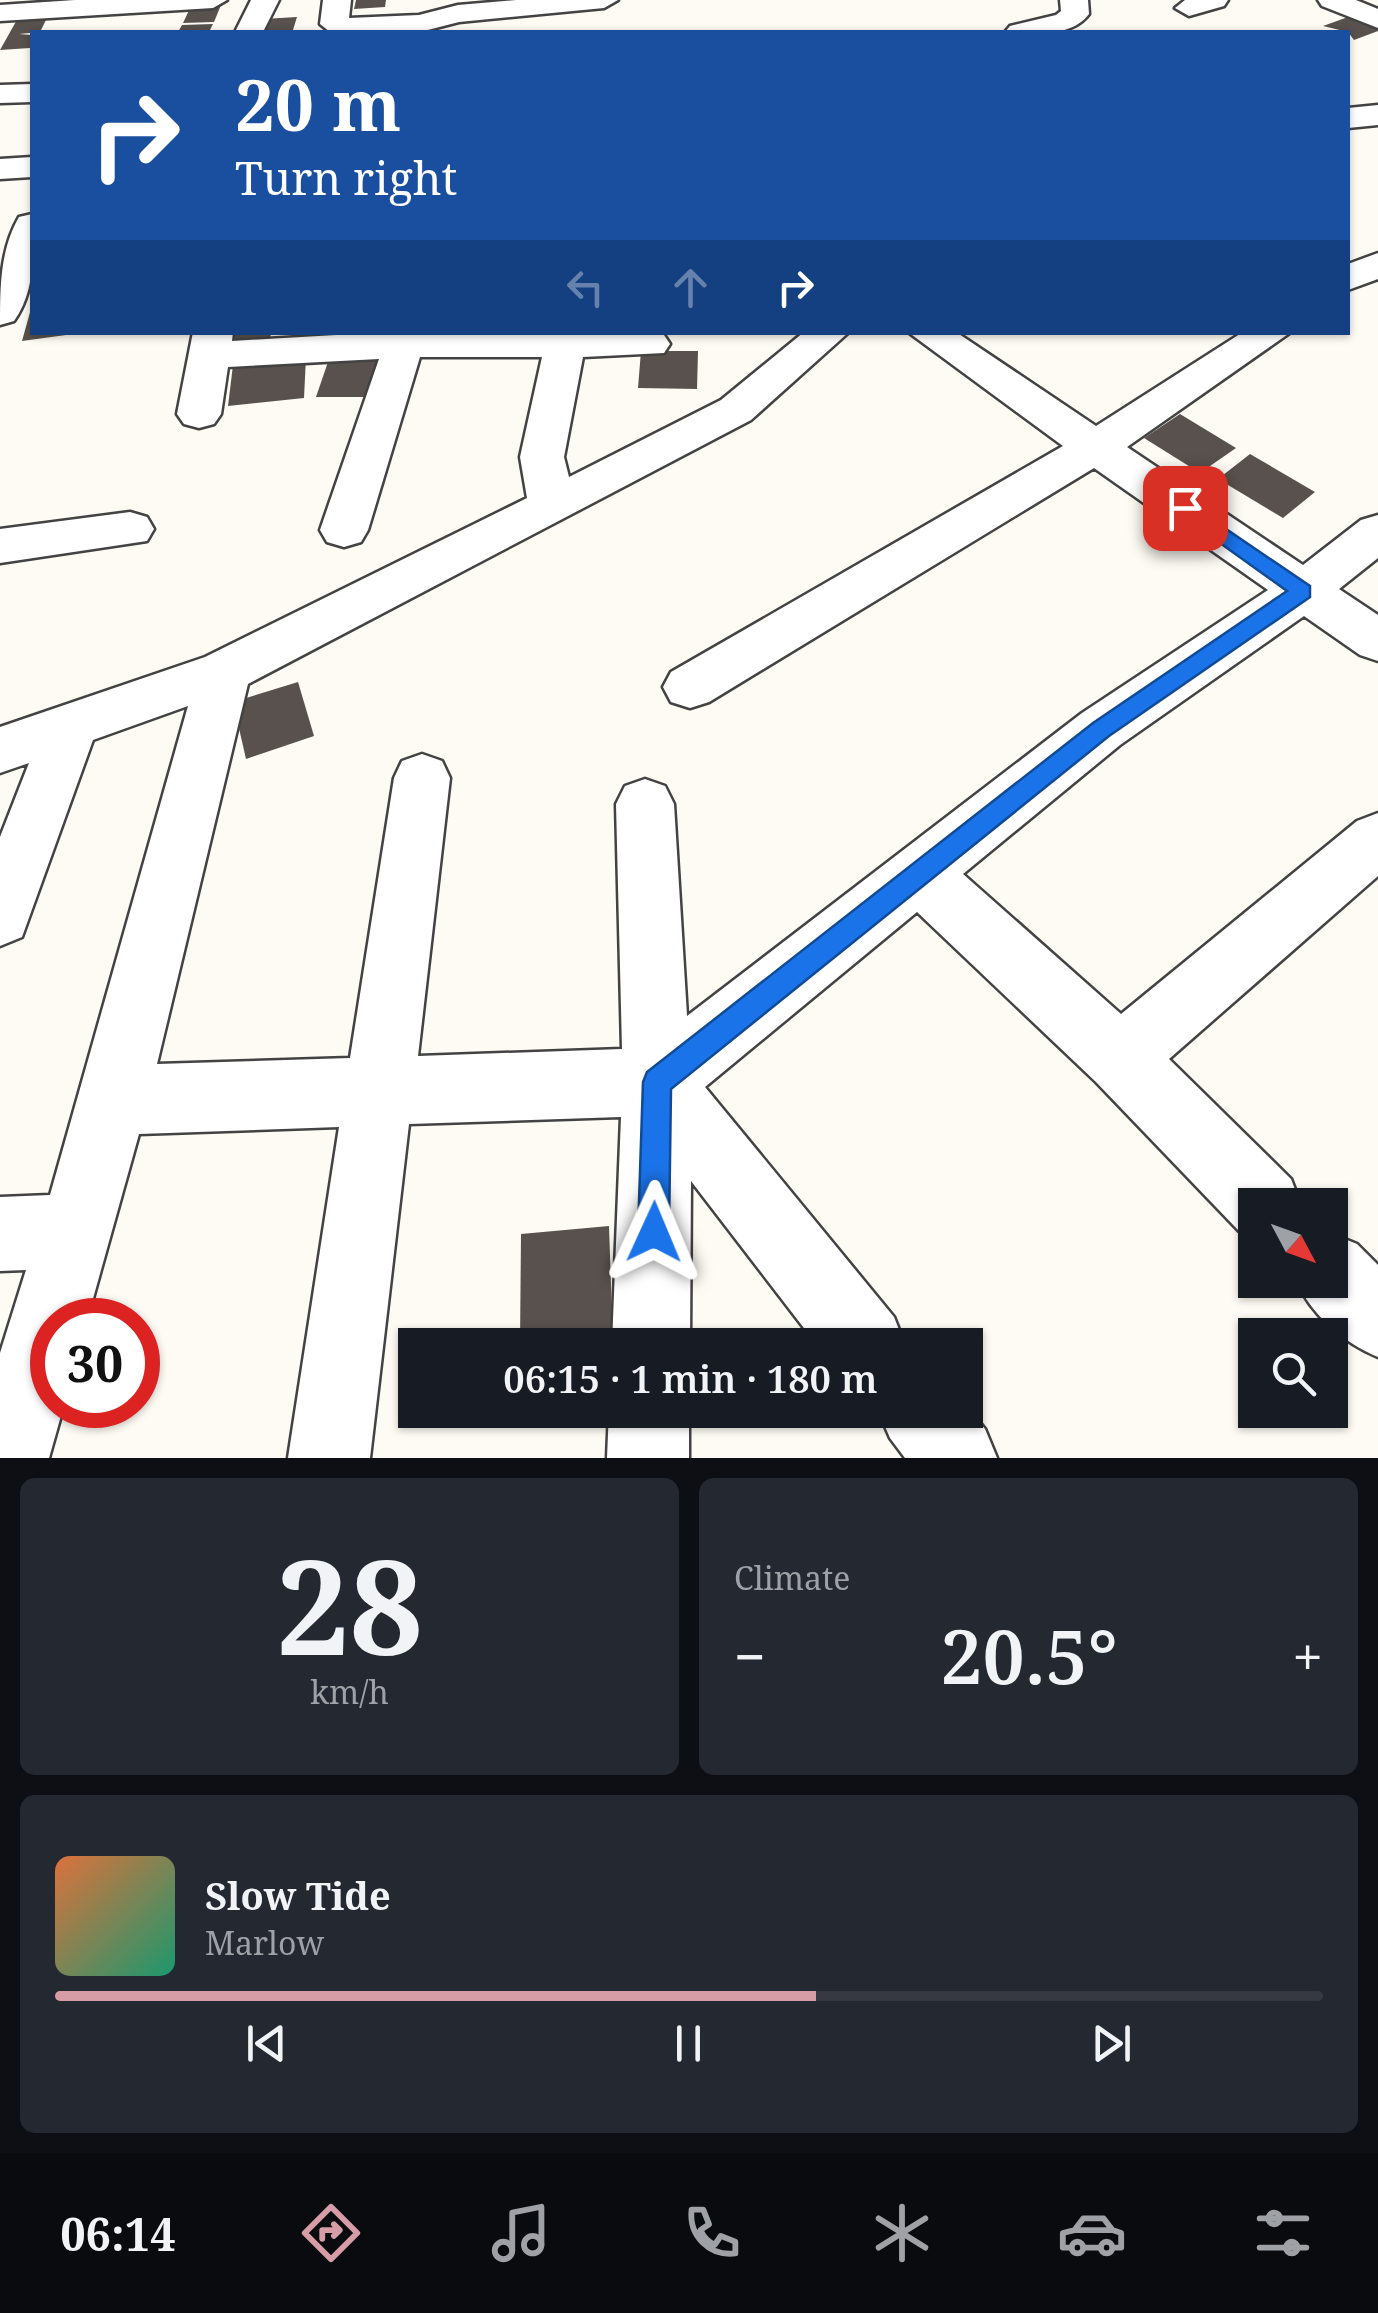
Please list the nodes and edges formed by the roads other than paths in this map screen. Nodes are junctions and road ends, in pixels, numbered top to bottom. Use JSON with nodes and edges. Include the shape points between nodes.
{"nodes":[{"id":1,"x":213,"y":0,"type":"edge"},
{"id":2,"x":265,"y":0,"type":"edge"},
{"id":3,"x":337,"y":0,"type":"edge"},
{"id":4,"x":604,"y":0,"type":"edge"},
{"id":5,"x":1074,"y":0,"type":"edge"},
{"id":6,"x":1332,"y":0,"type":"edge"},
{"id":7,"x":182,"y":1,"type":"edge"},
{"id":8,"x":104,"y":3,"type":"edge"},
{"id":9,"x":12,"y":8,"type":"edge"},
{"id":10,"x":1378,"y":19,"type":"edge"},
{"id":11,"x":168,"y":30,"type":"edge"},
{"id":12,"x":250,"y":30,"type":"edge"},
{"id":13,"x":1028,"y":30,"type":"edge"},
{"id":14,"x":30,"y":93,"type":"edge"},
{"id":15,"x":0,"y":94,"type":"edge"},
{"id":16,"x":30,"y":167,"type":"edge"},
{"id":17,"x":0,"y":169,"type":"edge"},
{"id":18,"x":30,"y":233,"type":"edge"},
{"id":19,"x":1378,"y":264,"type":"edge"},
{"id":20,"x":1350,"y":278,"type":"edge"},
{"id":21,"x":9,"y":305,"type":"edge"},
{"id":22,"x":825,"y":335,"type":"edge"},
{"id":23,"x":933,"y":335,"type":"edge"},
{"id":24,"x":1266,"y":335,"type":"edge"},
{"id":25,"x":406,"y":339,"type":"edge"},
{"id":26,"x":567,"y":339,"type":"edge"},
{"id":27,"x":212,"y":344,"type":"edge"},
{"id":28,"x":650,"y":344,"type":"dead end"},
{"id":29,"x":198,"y":414,"type":"dead end"},
{"id":30,"x":1098,"y":445,"type":"junction"},
{"id":31,"x":552,"y":507,"type":"junction"},
{"id":32,"x":130,"y":529,"type":"dead end"},
{"id":33,"x":344,"y":530,"type":"dead end"},
{"id":34,"x":1378,"y":532,"type":"edge"},
{"id":35,"x":0,"y":546,"type":"edge"},
{"id":36,"x":1302,"y":592,"type":"junction"},
{"id":37,"x":1378,"y":641,"type":"edge"},
{"id":38,"x":224,"y":672,"type":"junction"},
{"id":39,"x":690,"y":687,"type":"dead end"},
{"id":40,"x":70,"y":727,"type":"junction"},
{"id":41,"x":0,"y":750,"type":"edge"},
{"id":42,"x":422,"y":778,"type":"dead end"},
{"id":43,"x":645,"y":804,"type":"dead end"},
{"id":44,"x":1378,"y":838,"type":"edge"},
{"id":45,"x":917,"y":872,"type":"junction"},
{"id":46,"x":0,"y":916,"type":"edge"},
{"id":47,"x":1120,"y":1058,"type":"junction"},
{"id":48,"x":657,"y":1082,"type":"junction"},
{"id":49,"x":379,"y":1090,"type":"junction"},
{"id":50,"x":114,"y":1100,"type":"junction"},
{"id":51,"x":1248,"y":1188,"type":"edge"},
{"id":52,"x":75,"y":1230,"type":"junction"},
{"id":53,"x":0,"y":1234,"type":"edge"},
{"id":54,"x":1348,"y":1288,"type":"edge"},
{"id":55,"x":1378,"y":1319,"type":"edge"},
{"id":56,"x":651,"y":1328,"type":"edge"},
{"id":57,"x":852,"y":1328,"type":"edge"},
{"id":58,"x":649,"y":1428,"type":"edge"},
{"id":59,"x":932,"y":1428,"type":"edge"},
{"id":60,"x":8,"y":1458,"type":"edge"},
{"id":61,"x":329,"y":1458,"type":"edge"},
{"id":62,"x":648,"y":1458,"type":"edge"},
{"id":63,"x":956,"y":1458,"type":"edge"}],
"edges":[{"from":1,"to":7,"type":"street"},
{"from":2,"to":12,"type":"street"},
{"from":3,"to":4,"type":"street","via":[[334,24],[342,27],[420,24],[458,14]]},
{"from":5,"to":13,"type":"street","via":[[1075,14],[1066,20]]},
{"from":6,"to":10,"type":"street"},
{"from":7,"to":8,"type":"street"},
{"from":7,"to":11,"type":"street"},
{"from":8,"to":9,"type":"street"},
{"from":14,"to":15,"type":"street"},
{"from":16,"to":17,"type":"street"},
{"from":18,"to":21,"type":"street"},
{"from":19,"to":20,"type":"street"},
{"from":22,"to":31,"type":"street","via":[[736,410]]},
{"from":23,"to":30,"type":"street"},
{"from":24,"to":30,"type":"street"},
{"from":25,"to":26,"type":"street"},
{"from":25,"to":27,"type":"street"},
{"from":25,"to":33,"type":"street"},
{"from":26,"to":28,"type":"street"},
{"from":26,"to":31,"type":"street","via":[[542,457]]},
{"from":27,"to":29,"type":"street"},
{"from":30,"to":36,"type":"street"},
{"from":30,"to":39,"type":"street"},
{"from":31,"to":38,"type":"street"},
{"from":32,"to":35,"type":"street"},
{"from":34,"to":36,"type":"street"},
{"from":36,"to":37,"type":"street"},
{"from":36,"to":45,"type":"street","via":[[1101,729]]},
{"from":38,"to":40,"type":"street"},
{"from":38,"to":50,"type":"street"},
{"from":40,"to":41,"type":"street"},
{"from":40,"to":46,"type":"street"},
{"from":42,"to":49,"type":"street"},
{"from":43,"to":48,"type":"street"},
{"from":44,"to":47,"type":"street"},
{"from":45,"to":47,"type":"street"},
{"from":45,"to":48,"type":"street"},
{"from":47,"to":51,"type":"street"},
{"from":48,"to":49,"type":"street"},
{"from":48,"to":56,"type":"street"},
{"from":48,"to":57,"type":"street"},
{"from":49,"to":50,"type":"street"},
{"from":49,"to":61,"type":"street"},
{"from":50,"to":52,"type":"street"},
{"from":52,"to":53,"type":"street"},
{"from":52,"to":60,"type":"street"},
{"from":54,"to":55,"type":"street"},
{"from":58,"to":62,"type":"street"},
{"from":59,"to":63,"type":"street"}]}
